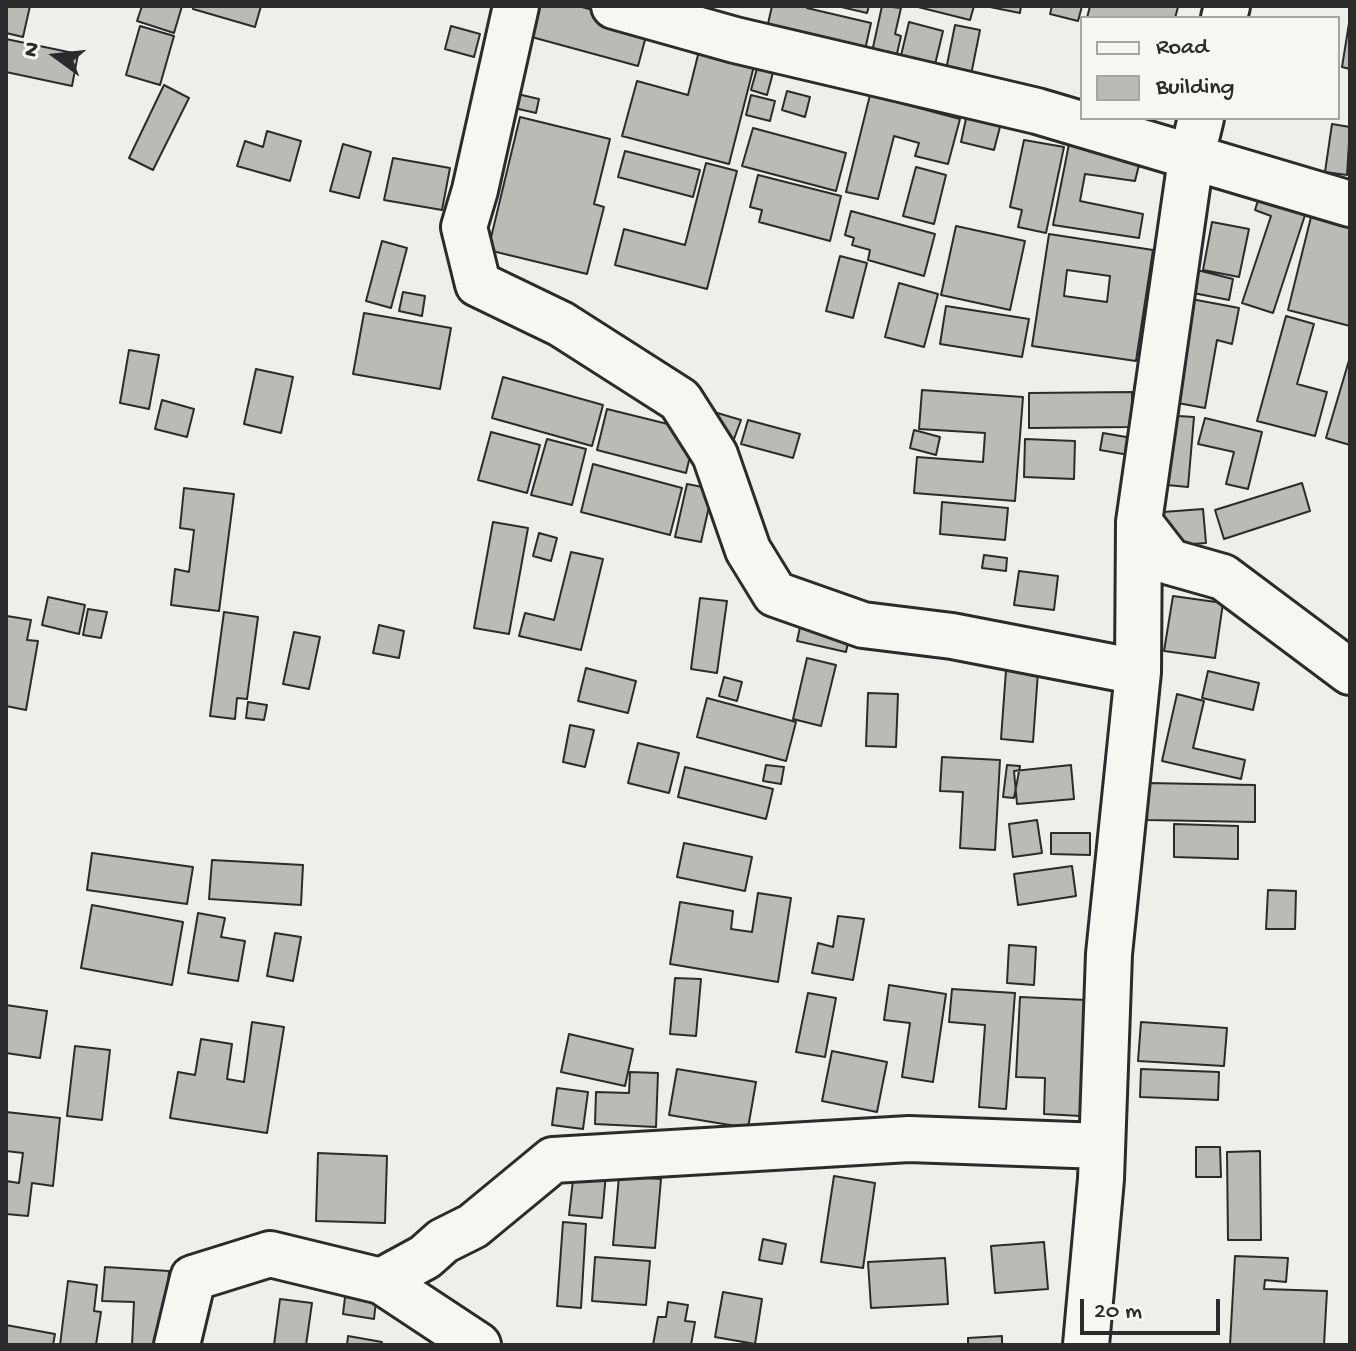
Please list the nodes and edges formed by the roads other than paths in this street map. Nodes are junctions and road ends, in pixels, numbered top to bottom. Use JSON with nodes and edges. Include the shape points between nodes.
{"nodes":[{"id":1,"x":516,"y":6,"type":"edge"},
{"id":2,"x":614,"y":6,"type":"edge"},
{"id":3,"x":1080,"y":118,"type":"edge"},
{"id":4,"x":1090,"y":120,"type":"edge"},
{"id":5,"x":1196,"y":138,"type":"edge"},
{"id":6,"x":1350,"y":204,"type":"edge"},
{"id":7,"x":1139,"y":522,"type":"junction"},
{"id":8,"x":1138,"y":672,"type":"junction"},
{"id":9,"x":1350,"y":672,"type":"edge"},
{"id":10,"x":1102,"y":1146,"type":"junction"},
{"id":11,"x":381,"y":1281,"type":"junction"},
{"id":12,"x":177,"y":1345,"type":"edge"},
{"id":13,"x":478,"y":1345,"type":"edge"},
{"id":14,"x":1086,"y":1345,"type":"edge"}],
"edges":[{"from":1,"to":8,"type":"street","via":[[464,227],[478,284],[561,324],[680,400],[715,455],[748,550],[775,594],[863,625],[952,636]]},
{"from":2,"to":3,"type":"street","via":[[735,40]]},
{"from":4,"to":5,"type":"street"},
{"from":5,"to":6,"type":"street"},
{"from":5,"to":7,"type":"street"},
{"from":7,"to":8,"type":"street"},
{"from":7,"to":9,"type":"street","via":[[1170,562],[1223,577]]},
{"from":8,"to":10,"type":"street","via":[[1109,954]]},
{"from":10,"to":11,"type":"street","via":[[909,1139],[553,1160],[473,1226]]},
{"from":10,"to":14,"type":"street"},
{"from":11,"to":12,"type":"street","via":[[270,1254],[193,1278]]},
{"from":11,"to":13,"type":"street"}]}
